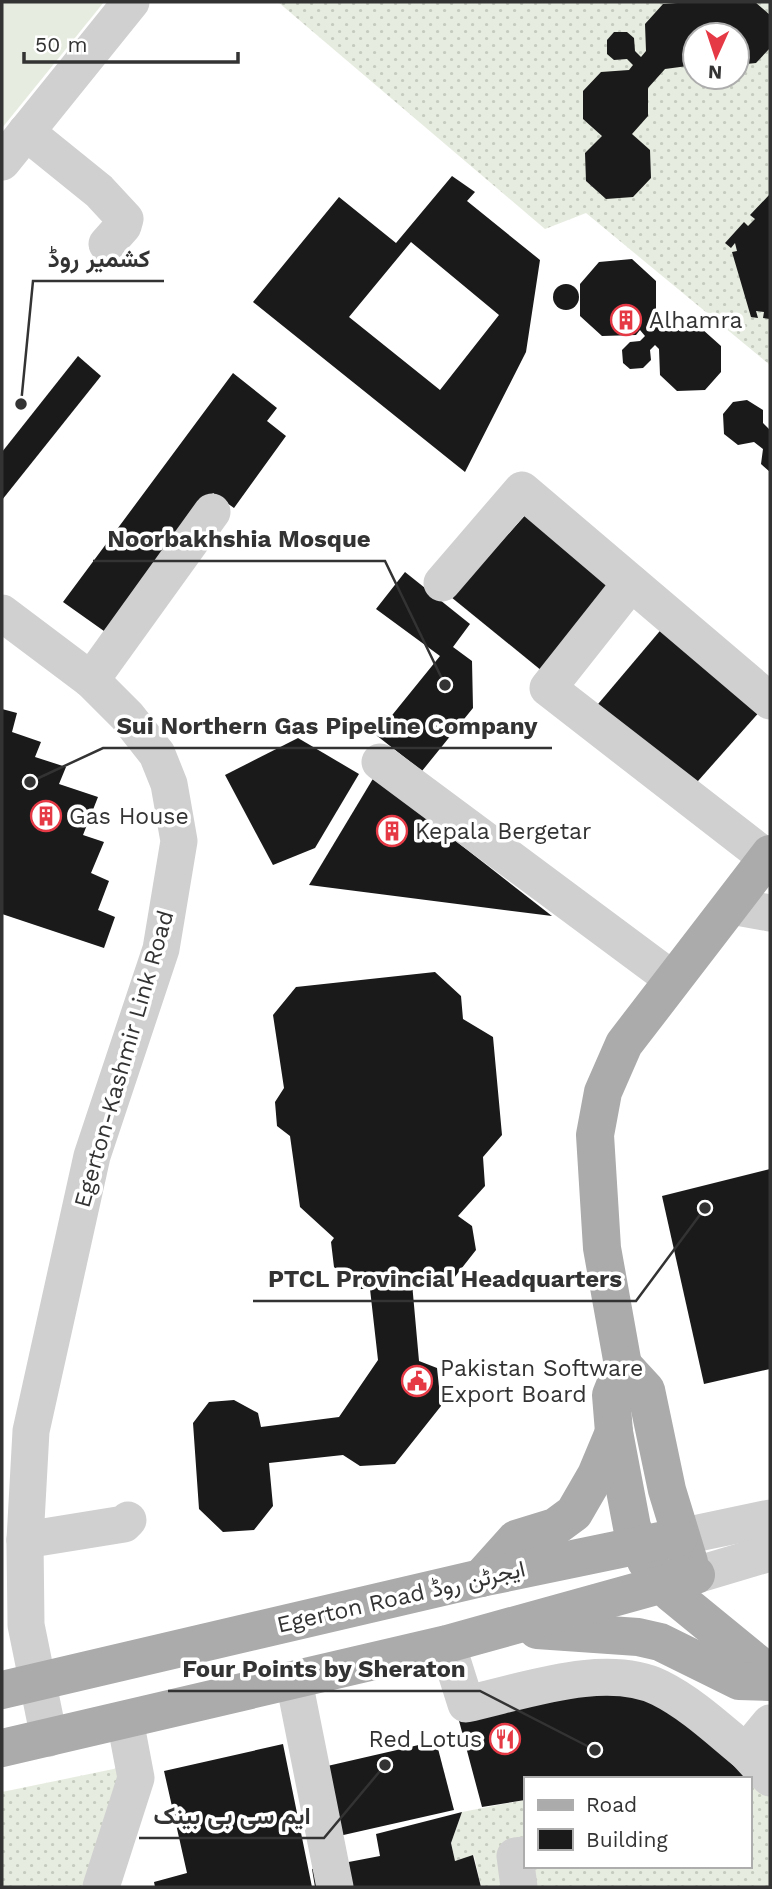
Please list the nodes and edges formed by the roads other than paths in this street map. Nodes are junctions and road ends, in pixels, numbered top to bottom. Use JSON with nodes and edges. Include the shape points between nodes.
{"nodes":[{"id":1,"x":131,"y":2,"type":"edge"},
{"id":2,"x":26,"y":132,"type":"junction"},
{"id":3,"x":2,"y":162,"type":"edge"},
{"id":4,"x":107,"y":244,"type":"dead end"},
{"id":5,"x":212,"y":512,"type":"dead end"},
{"id":6,"x":442,"y":583,"type":"dead end"},
{"id":7,"x":631,"y":583,"type":"junction"},
{"id":8,"x":2,"y":612,"type":"edge"},
{"id":9,"x":91,"y":680,"type":"junction"},
{"id":10,"x":770,"y":701,"type":"edge"},
{"id":11,"x":380,"y":762,"type":"dead end"},
{"id":12,"x":769,"y":856,"type":"edge"},
{"id":13,"x":731,"y":906,"type":"junction"},
{"id":14,"x":770,"y":913,"type":"edge"},
{"id":15,"x":672,"y":979,"type":"junction"},
{"id":16,"x":624,"y":1365,"type":"junction"},
{"id":17,"x":614,"y":1432,"type":"junction"},
{"id":18,"x":770,"y":1518,"type":"edge"},
{"id":19,"x":128,"y":1520,"type":"dead end"},
{"id":20,"x":679,"y":1537,"type":"junction"},
{"id":21,"x":24,"y":1540,"type":"junction"},
{"id":22,"x":638,"y":1544,"type":"junction"},
{"id":23,"x":770,"y":1553,"type":"edge"},
{"id":24,"x":481,"y":1578,"type":"junction"},
{"id":25,"x":680,"y":1580,"type":"junction"},
{"id":26,"x":503,"y":1628,"type":"junction"},
{"id":27,"x":770,"y":1639,"type":"edge"},
{"id":28,"x":447,"y":1644,"type":"junction"},
{"id":29,"x":770,"y":1674,"type":"edge"},
{"id":30,"x":294,"y":1681,"type":"junction"},
{"id":31,"x":770,"y":1682,"type":"edge"},
{"id":32,"x":19,"y":1686,"type":"edge"},
{"id":33,"x":125,"y":1720,"type":"junction"},
{"id":34,"x":770,"y":1723,"type":"edge"},
{"id":35,"x":49,"y":1738,"type":"junction"},
{"id":36,"x":2,"y":1748,"type":"edge"},
{"id":37,"x":758,"y":1765,"type":"edge"},
{"id":38,"x":524,"y":1855,"type":"edge"},
{"id":39,"x":101,"y":1887,"type":"edge"},
{"id":40,"x":335,"y":1887,"type":"edge"},
{"id":41,"x":519,"y":1887,"type":"edge"}],
"edges":[{"from":1,"to":2,"type":"street"},
{"from":2,"to":3,"type":"street"},
{"from":2,"to":4,"type":"street","via":[[99,191],[125,219]]},
{"from":5,"to":9,"type":"street"},
{"from":6,"to":7,"type":"street","via":[[522,490]]},
{"from":7,"to":10,"type":"street"},
{"from":7,"to":12,"type":"street","via":[[548,688]]},
{"from":8,"to":9,"type":"street","name":"Egerton-Kashmir Link Road"},
{"from":9,"to":21,"type":"street","name":"Egerton-Kashmir Link Road","via":[[157,754],[169,784],[178,841],[161,949],[92,1156],[36,1405]]},
{"from":11,"to":15,"type":"street"},
{"from":12,"to":13,"type":"main road"},
{"from":13,"to":14,"type":"street"},
{"from":13,"to":15,"type":"main road"},
{"from":15,"to":16,"type":"main road","via":[[624,1044],[611,1070],[595,1135],[602,1248]]},
{"from":16,"to":17,"type":"main road","via":[[611,1395]]},
{"from":16,"to":20,"type":"main road","via":[[646,1390]]},
{"from":17,"to":22,"type":"main road"},
{"from":17,"to":24,"type":"main road","via":[[574,1513],[555,1527],[516,1539]]},
{"from":18,"to":20,"type":"street"},
{"from":19,"to":21,"type":"street"},
{"from":20,"to":22,"type":"main road","name":"Egerton Road ایجرٹن روڈ"},
{"from":20,"to":25,"type":"main road"},
{"from":21,"to":32,"type":"street","name":"Egerton-Kashmir Link Road","via":[[26,1625]]},
{"from":22,"to":24,"type":"main road","name":"Egerton Road ایجرٹن روڈ"},
{"from":22,"to":25,"type":"main road"},
{"from":23,"to":25,"type":"street"},
{"from":24,"to":32,"type":"main road","name":"Egerton Road ایجرٹن روڈ"},
{"from":25,"to":26,"type":"main road"},
{"from":25,"to":27,"type":"main road","via":[[712,1593]]},
{"from":25,"to":29,"type":"main road"},
{"from":26,"to":28,"type":"main road"},
{"from":26,"to":31,"type":"main road","via":[[638,1637],[677,1647],[739,1681]]},
{"from":28,"to":30,"type":"main road"},
{"from":28,"to":37,"type":"street","via":[[466,1704],[589,1677],[637,1681],[682,1700]]},
{"from":30,"to":33,"type":"main road"},
{"from":30,"to":40,"type":"street"},
{"from":32,"to":35,"type":"street","name":"Egerton-Kashmir Link Road"},
{"from":33,"to":35,"type":"main road"},
{"from":33,"to":39,"type":"street","via":[[136,1777]]},
{"from":34,"to":37,"type":"street"},
{"from":35,"to":36,"type":"main road"},
{"from":38,"to":41,"type":"street","via":[[515,1856]]}]}
